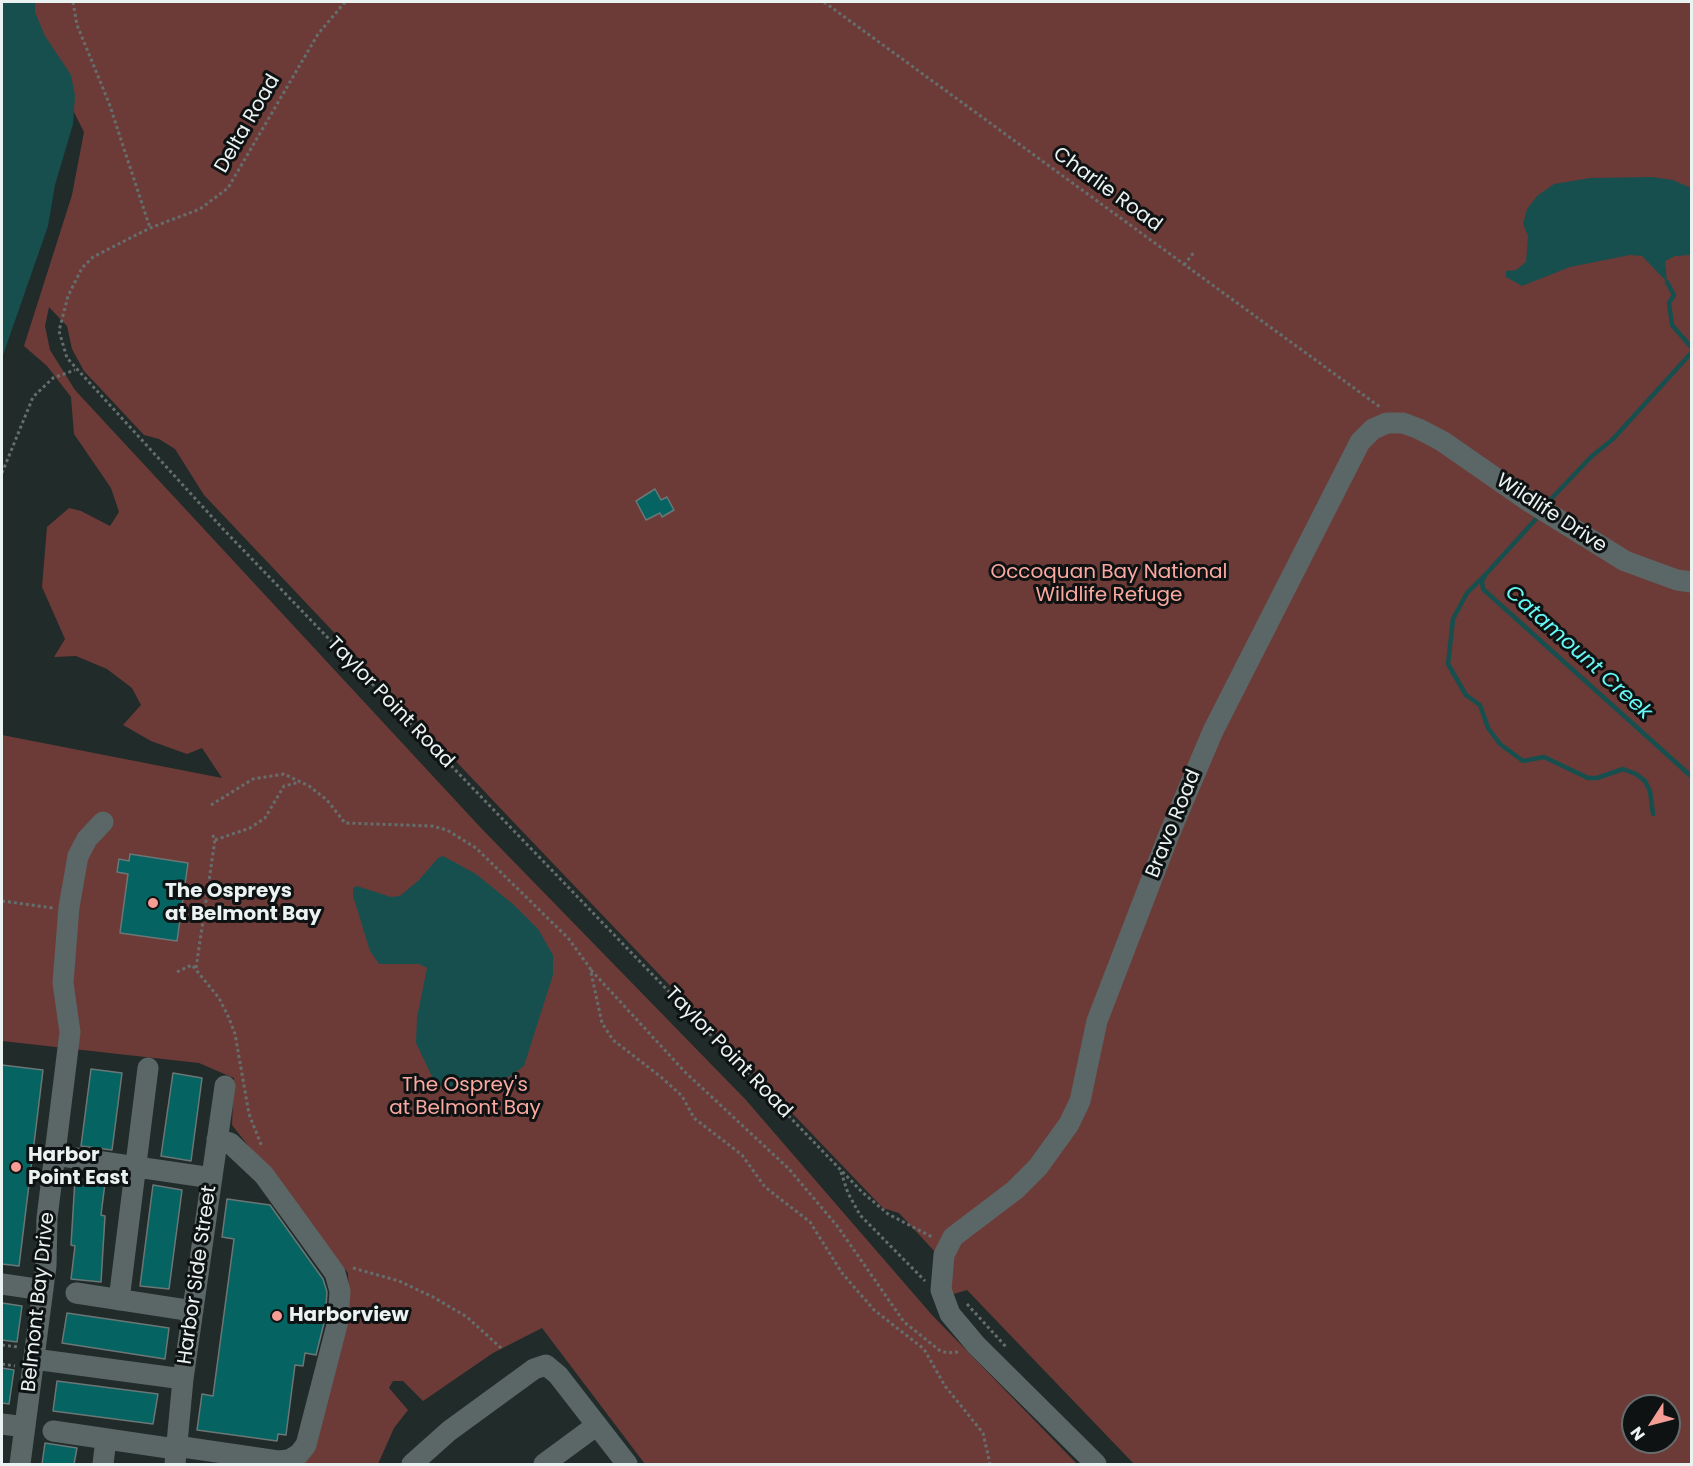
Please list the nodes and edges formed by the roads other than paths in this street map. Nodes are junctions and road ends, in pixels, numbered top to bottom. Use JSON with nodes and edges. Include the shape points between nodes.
{"nodes":[{"id":1,"x":1419,"y":429,"type":"joint"},
{"id":2,"x":1692,"y":582,"type":"edge"},
{"id":3,"x":103,"y":822,"type":"dead end"},
{"id":4,"x":148,"y":1068,"type":"dead end"},
{"id":5,"x":225,"y":1086,"type":"dead end"},
{"id":6,"x":217,"y":1139,"type":"junction"},
{"id":7,"x":55,"y":1155,"type":"junction"},
{"id":8,"x":135,"y":1167,"type":"junction"},
{"id":9,"x":212,"y":1178,"type":"junction"},
{"id":10,"x":2,"y":1284,"type":"edge"},
{"id":11,"x":43,"y":1290,"type":"junction"},
{"id":12,"x":76,"y":1293,"type":"dead end"},
{"id":13,"x":119,"y":1300,"type":"junction"},
{"id":14,"x":193,"y":1311,"type":"junction"},
{"id":15,"x":34,"y":1359,"type":"junction"},
{"id":16,"x":183,"y":1379,"type":"junction"},
{"id":17,"x":2,"y":1424,"type":"edge"},
{"id":18,"x":597,"y":1425,"type":"junction"},
{"id":19,"x":25,"y":1427,"type":"junction"},
{"id":20,"x":53,"y":1431,"type":"dead end"},
{"id":21,"x":106,"y":1439,"type":"junction"},
{"id":22,"x":176,"y":1453,"type":"edge"},
{"id":23,"x":20,"y":1464,"type":"edge"},
{"id":24,"x":103,"y":1464,"type":"edge"},
{"id":25,"x":412,"y":1464,"type":"edge"},
{"id":26,"x":544,"y":1464,"type":"edge"},
{"id":27,"x":627,"y":1464,"type":"edge"},
{"id":28,"x":1096,"y":1464,"type":"edge"}],
"edges":[{"from":1,"to":2,"type":"street","name":"Wildlife Drive","via":[[1625,561]]},
{"from":1,"to":28,"type":"street","name":"Bravo Road","via":[[1387,423],[1373,429],[1360,442],[1222,713],[1168,837],[1097,1021],[1080,1101],[1069,1125],[1015,1190],[947,1244],[941,1276],[943,1300],[950,1314]]},
{"from":3,"to":7,"type":"street","name":"Belmont Bay Drive","via":[[78,856],[69,910],[63,983],[70,1032]]},
{"from":4,"to":8,"type":"street"},
{"from":5,"to":6,"type":"street","name":"Harbor Side Street"},
{"from":6,"to":9,"type":"street","name":"Harbor Side Street"},
{"from":6,"to":22,"type":"street","via":[[230,1143],[264,1175],[335,1272],[340,1291],[338,1321],[306,1445],[299,1454],[278,1461]]},
{"from":7,"to":8,"type":"street"},
{"from":7,"to":11,"type":"street","name":"Belmont Bay Drive"},
{"from":8,"to":9,"type":"street"},
{"from":8,"to":13,"type":"street"},
{"from":9,"to":14,"type":"street","name":"Harbor Side Street"},
{"from":10,"to":11,"type":"street"},
{"from":11,"to":15,"type":"street","name":"Belmont Bay Drive"},
{"from":12,"to":13,"type":"street"},
{"from":13,"to":14,"type":"street"},
{"from":14,"to":16,"type":"street","name":"Harbor Side Street"},
{"from":15,"to":16,"type":"street"},
{"from":15,"to":19,"type":"street","name":"Belmont Bay Drive"},
{"from":16,"to":22,"type":"street","name":"Harbor Side Street"},
{"from":17,"to":19,"type":"street"},
{"from":18,"to":25,"type":"street","via":[[546,1365],[534,1369],[449,1431]]},
{"from":18,"to":26,"type":"street"},
{"from":18,"to":27,"type":"street"},
{"from":19,"to":23,"type":"street","name":"Belmont Bay Drive"},
{"from":20,"to":21,"type":"street"},
{"from":21,"to":22,"type":"street"},
{"from":21,"to":24,"type":"street"}]}
